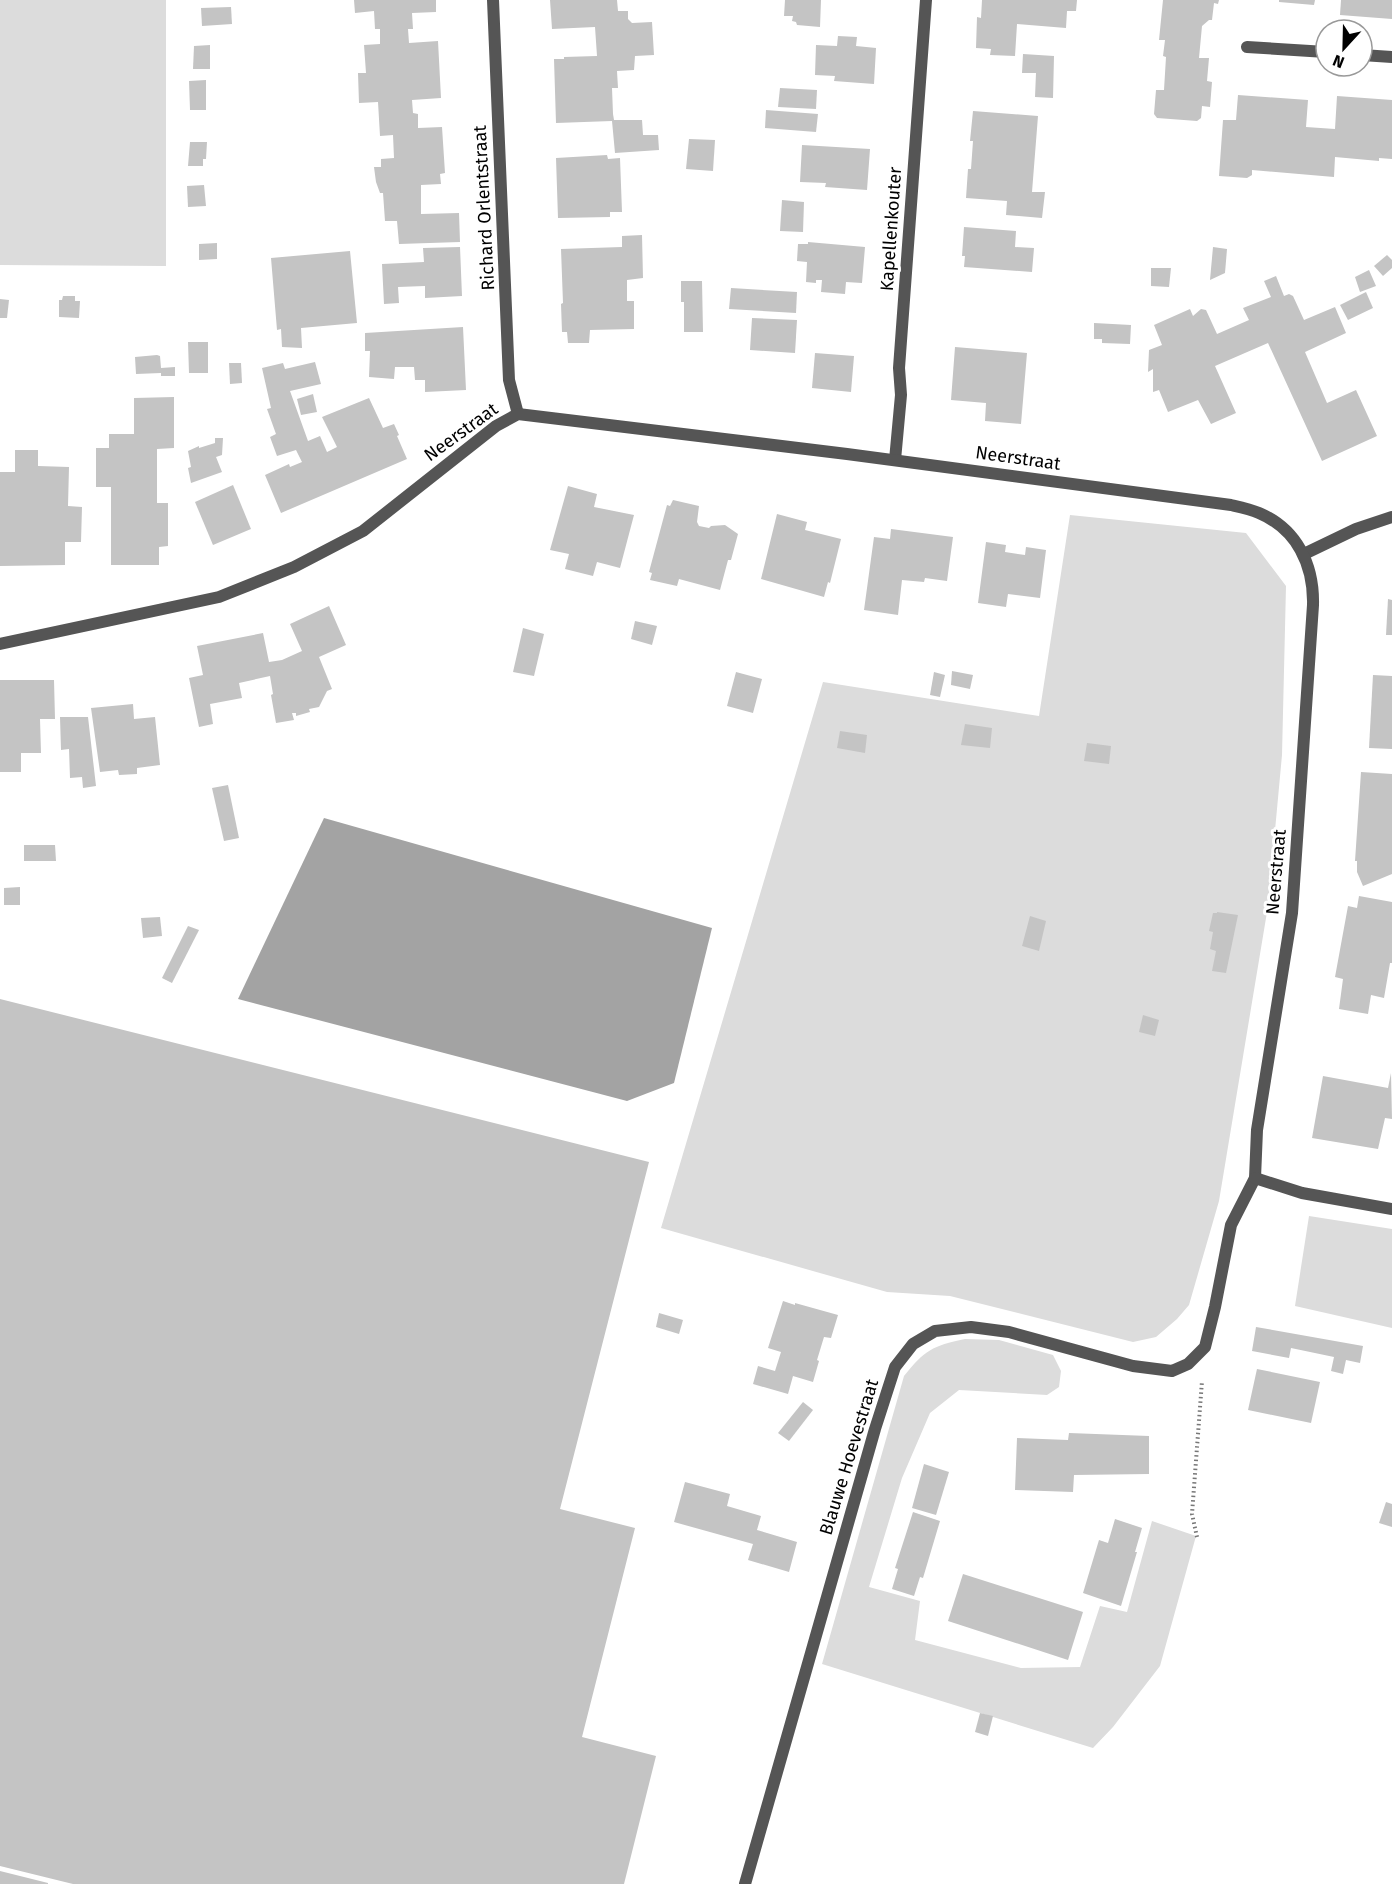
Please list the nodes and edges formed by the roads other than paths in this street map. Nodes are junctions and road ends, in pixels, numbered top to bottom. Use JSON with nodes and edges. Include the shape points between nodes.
{"nodes":[{"id":1,"x":493,"y":0,"type":"edge"},
{"id":2,"x":926,"y":0,"type":"edge"},
{"id":3,"x":1247,"y":47,"type":"dead end"},
{"id":4,"x":1314,"y":51,"type":"edge"},
{"id":5,"x":1374,"y":56,"type":"edge"},
{"id":6,"x":1392,"y":57,"type":"edge"},
{"id":7,"x":518,"y":414,"type":"junction"},
{"id":8,"x":895,"y":460,"type":"junction"},
{"id":9,"x":1392,"y":517,"type":"edge"},
{"id":10,"x":1304,"y":554,"type":"junction"},
{"id":11,"x":0,"y":644,"type":"edge"},
{"id":12,"x":1255,"y":1178,"type":"junction"},
{"id":13,"x":1392,"y":1209,"type":"edge"},
{"id":14,"x":745,"y":1884,"type":"edge"}],
"edges":[{"from":1,"to":7,"type":"street","name":"Richard Orlentstraat","via":[[509,380]]},
{"from":2,"to":8,"type":"street","name":"Kapellenkouter"},
{"from":3,"to":4,"type":"street"},
{"from":5,"to":6,"type":"street"},
{"from":7,"to":8,"type":"street","name":"Neerstraat"},
{"from":7,"to":11,"type":"street","name":"Neerstraat","via":[[496,426],[363,531],[294,567],[219,597]]},
{"from":8,"to":10,"type":"street","name":"Neerstraat","via":[[1231,505],[1259,513],[1288,533]]},
{"from":9,"to":10,"type":"street"},
{"from":10,"to":12,"type":"street","name":"Neerstraat","via":[[1314,584],[1292,913],[1257,1130]]},
{"from":12,"to":13,"type":"street","via":[[1302,1193]]},
{"from":12,"to":14,"type":"street","name":"Blauwe Hoevestraat","via":[[1231,1225],[1205,1347],[1188,1364],[1172,1371],[1133,1366],[1009,1332],[971,1327],[935,1331],[914,1344],[895,1367]]}]}
